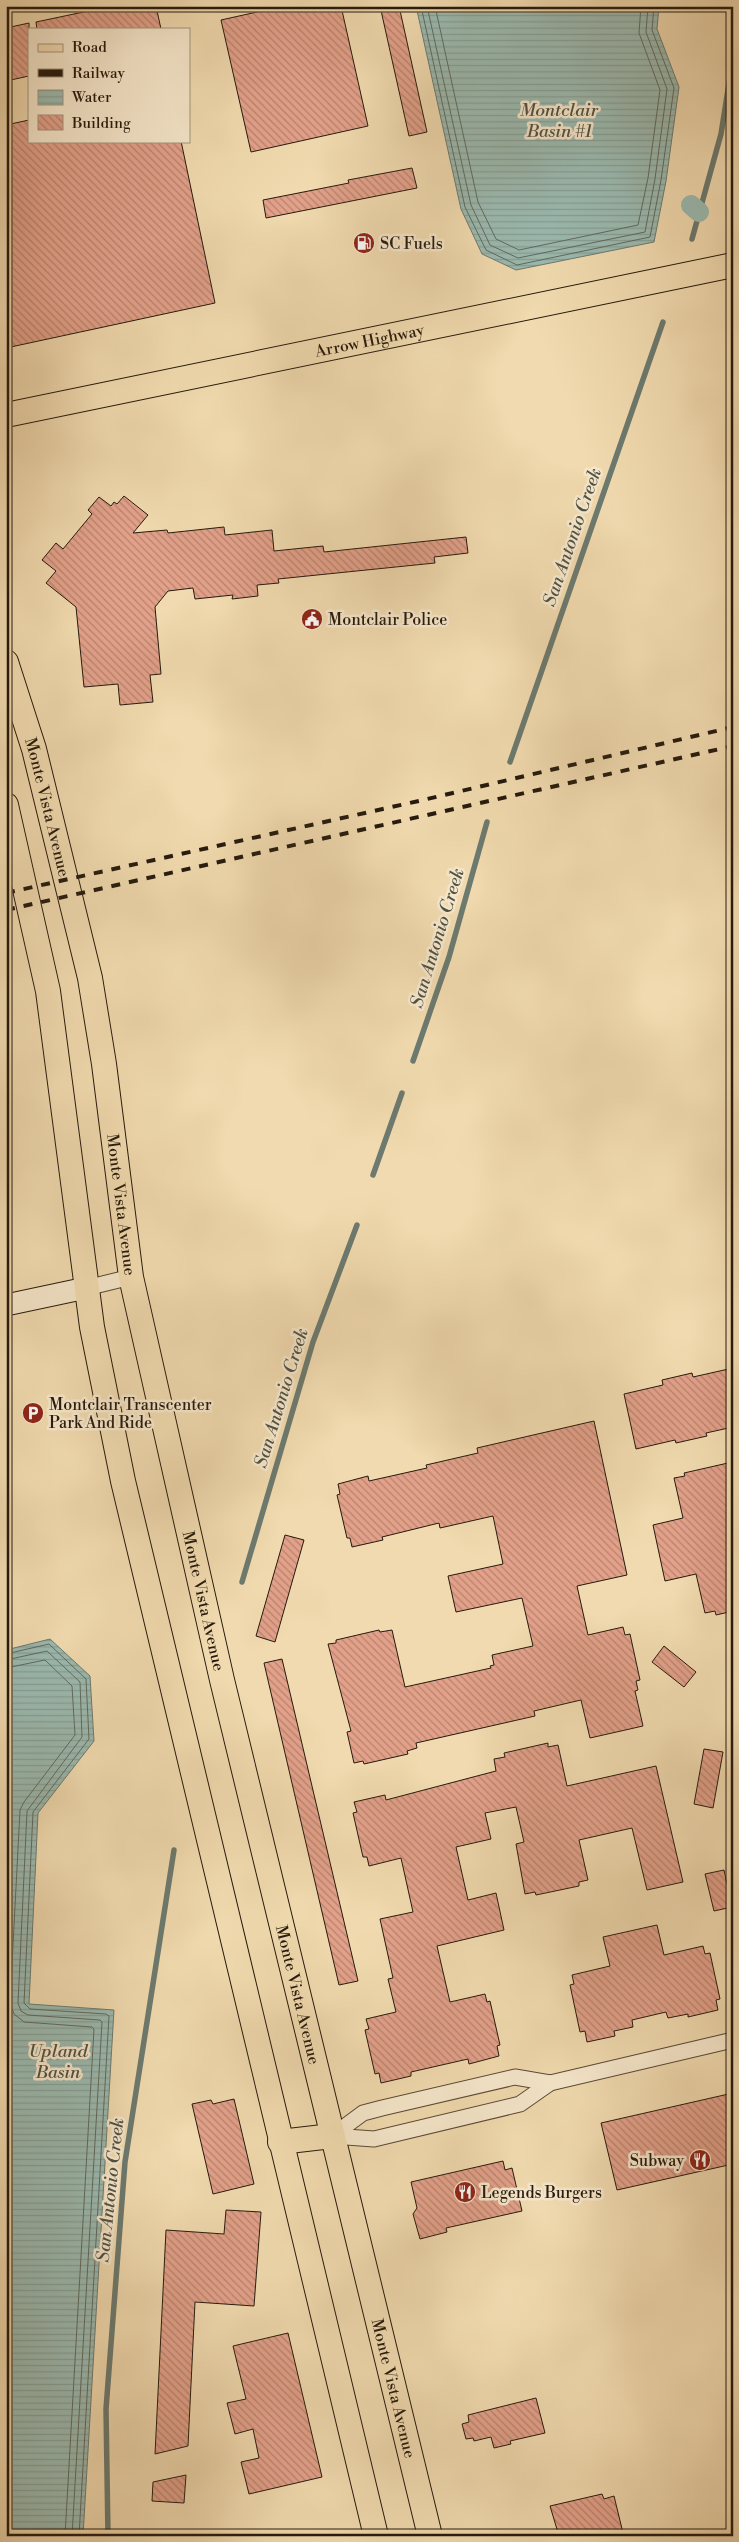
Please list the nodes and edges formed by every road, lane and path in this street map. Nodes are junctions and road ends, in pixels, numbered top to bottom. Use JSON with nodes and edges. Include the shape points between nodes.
{"nodes":[{"id":1,"x":733,"y":265,"type":"edge"},
{"id":2,"x":6,"y":415,"type":"edge"},
{"id":3,"x":6,"y":662,"type":"edge"},
{"id":4,"x":6,"y":805,"type":"edge"},
{"id":5,"x":131,"y":1277,"type":"junction"},
{"id":6,"x":86,"y":1288,"type":"junction"},
{"id":7,"x":6,"y":1305,"type":"edge"},
{"id":8,"x":733,"y":2040,"type":"edge"},
{"id":9,"x":550,"y":2083,"type":"junction"},
{"id":10,"x":332,"y":2136,"type":"junction"},
{"id":11,"x":280,"y":2142,"type":"junction"},
{"id":12,"x":376,"y":2536,"type":"edge"},
{"id":13,"x":430,"y":2536,"type":"edge"}],
"edges":[{"from":1,"to":2,"type":"main road","name":"Arrow Highway"},
{"from":3,"to":5,"type":"main road","name":"Monte Vista Avenue","via":[[34,749],[90,978]]},
{"from":4,"to":6,"type":"main road","via":[[48,991]]},
{"from":5,"to":6,"type":"street"},
{"from":5,"to":10,"type":"main road","name":"Monte Vista Avenue","via":[[222,1680]]},
{"from":6,"to":7,"type":"street"},
{"from":6,"to":11,"type":"main road","via":[[123,1481]]},
{"from":8,"to":9,"type":"street"},
{"from":9,"to":10,"type":"street","via":[[520,2104],[374,2139]]},
{"from":9,"to":10,"type":"street","via":[[515,2076],[373,2110],[363,2113]]},
{"from":10,"to":11,"type":"main road"},
{"from":10,"to":13,"type":"main road","name":"Monte Vista Avenue"},
{"from":11,"to":12,"type":"main road"}]}
